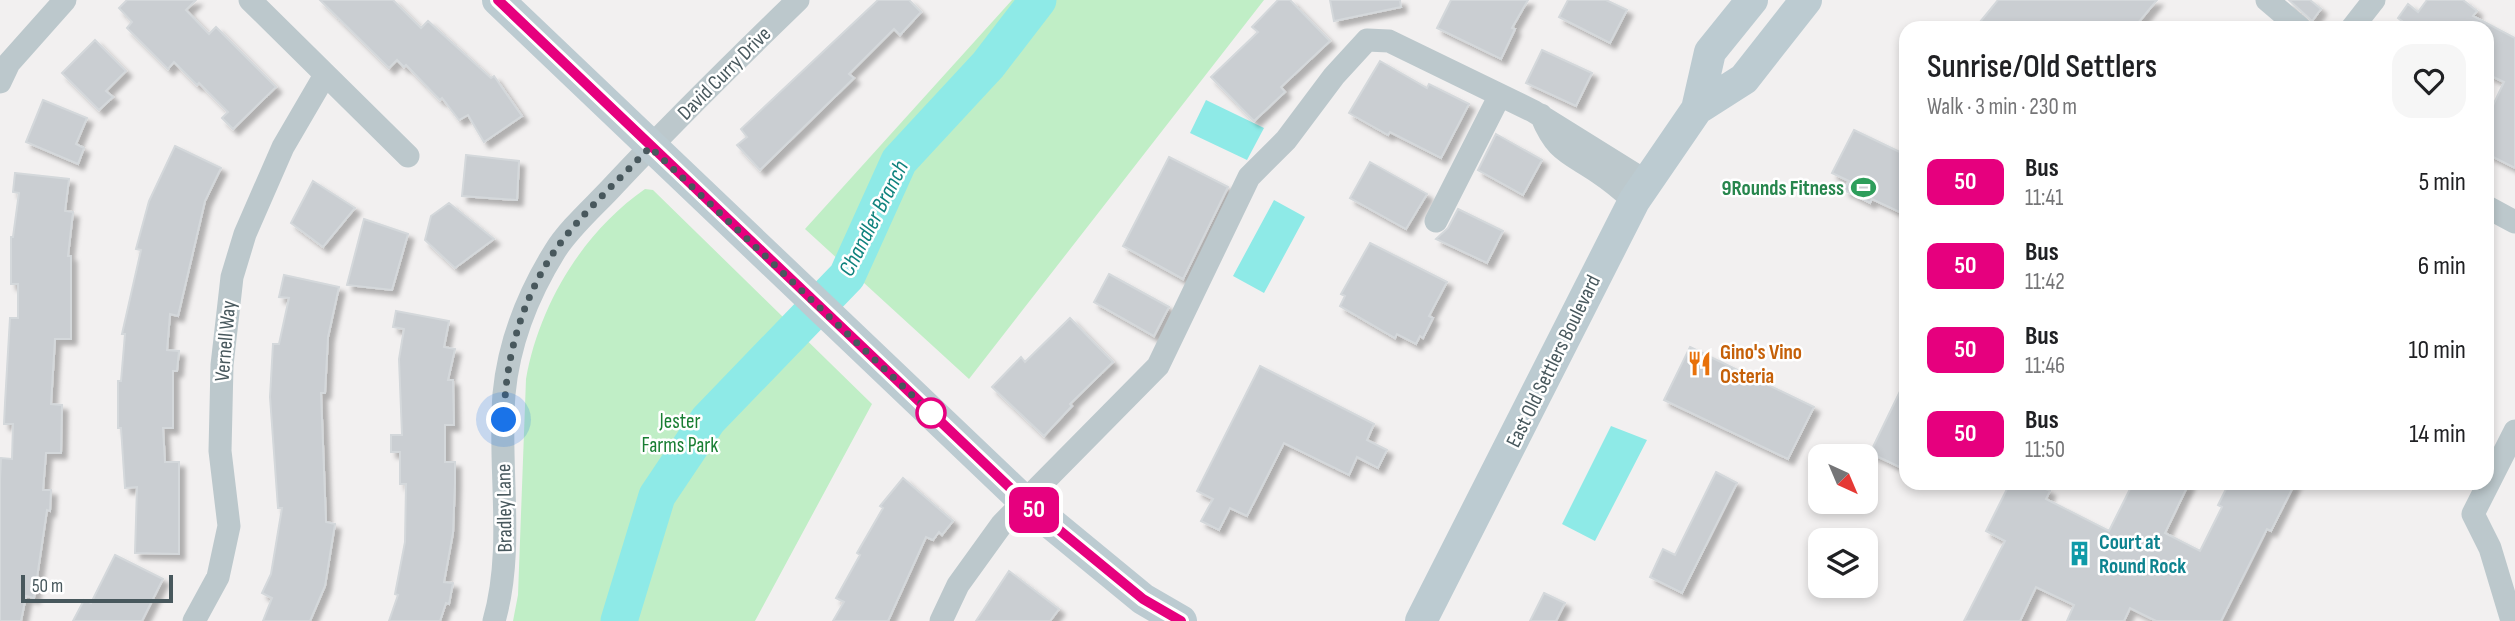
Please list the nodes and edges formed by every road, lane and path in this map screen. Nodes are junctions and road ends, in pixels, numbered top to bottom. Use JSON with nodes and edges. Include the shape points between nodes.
{"nodes":[{"id":1,"x":65,"y":0,"type":"edge"},
{"id":2,"x":250,"y":0,"type":"edge"},
{"id":3,"x":498,"y":0,"type":"edge"},
{"id":4,"x":798,"y":0,"type":"edge"},
{"id":5,"x":1752,"y":0,"type":"edge"},
{"id":6,"x":1806,"y":0,"type":"edge"},
{"id":7,"x":2267,"y":0,"type":"edge"},
{"id":8,"x":2374,"y":0,"type":"edge"},
{"id":9,"x":2292,"y":21,"type":"edge"},
{"id":10,"x":2358,"y":21,"type":"edge"},
{"id":11,"x":325,"y":75,"type":"junction"},
{"id":12,"x":0,"y":82,"type":"edge"},
{"id":13,"x":1500,"y":95,"type":"junction"},
{"id":14,"x":1697,"y":109,"type":"junction"},
{"id":15,"x":650,"y":147,"type":"junction"},
{"id":16,"x":408,"y":156,"type":"dead end"},
{"id":17,"x":1641,"y":191,"type":"junction"},
{"id":18,"x":2494,"y":211,"type":"edge"},
{"id":19,"x":1436,"y":221,"type":"dead end"},
{"id":20,"x":2515,"y":222,"type":"edge"},
{"id":21,"x":2515,"y":431,"type":"edge"},
{"id":22,"x":2494,"y":472,"type":"edge"},
{"id":23,"x":2485,"y":490,"type":"edge"},
{"id":24,"x":1025,"y":502,"type":"junction"},
{"id":25,"x":1428,"y":615,"type":"edge"},
{"id":26,"x":194,"y":621,"type":"edge"},
{"id":27,"x":494,"y":621,"type":"edge"},
{"id":28,"x":941,"y":621,"type":"edge"},
{"id":29,"x":1181,"y":621,"type":"edge"},
{"id":30,"x":1405,"y":621,"type":"edge"},
{"id":31,"x":2512,"y":621,"type":"edge"}],
"edges":[{"from":1,"to":12,"type":"street","via":[[9,63]]},
{"from":2,"to":11,"type":"street"},
{"from":3,"to":15,"type":"main road"},
{"from":4,"to":15,"type":"street","name":"David Curry Drive"},
{"from":5,"to":14,"type":"main road","name":"East Old Settlers Boulevard","via":[[1710,52]]},
{"from":6,"to":14,"type":"main road","name":"East Old Settlers Boulevard","via":[[1744,79]]},
{"from":7,"to":9,"type":"street"},
{"from":8,"to":10,"type":"street"},
{"from":11,"to":16,"type":"street"},
{"from":11,"to":26,"type":"street","name":"Vernell Way","via":[[283,147],[249,224],[232,277],[222,365],[220,451],[229,526],[218,578]]},
{"from":13,"to":17,"type":"street","via":[[1537,113]]},
{"from":13,"to":19,"type":"street"},
{"from":13,"to":24,"type":"street","via":[[1389,41],[1367,40],[1286,140],[1249,177],[1158,366]]},
{"from":14,"to":17,"type":"main road","name":"East Old Settlers Boulevard"},
{"from":15,"to":24,"type":"main road"},
{"from":15,"to":27,"type":"street","name":"Bradley Lane","via":[[556,248],[519,321],[504,394],[505,560]]},
{"from":17,"to":25,"type":"main road","name":"East Old Settlers Boulevard"},
{"from":18,"to":20,"type":"street"},
{"from":21,"to":22,"type":"street"},
{"from":23,"to":31,"type":"street","via":[[2473,514],[2490,548]]},
{"from":24,"to":28,"type":"street","via":[[1002,524],[958,585]]},
{"from":24,"to":29,"type":"main road","via":[[1143,599]]},
{"from":25,"to":30,"type":"main road"}]}
